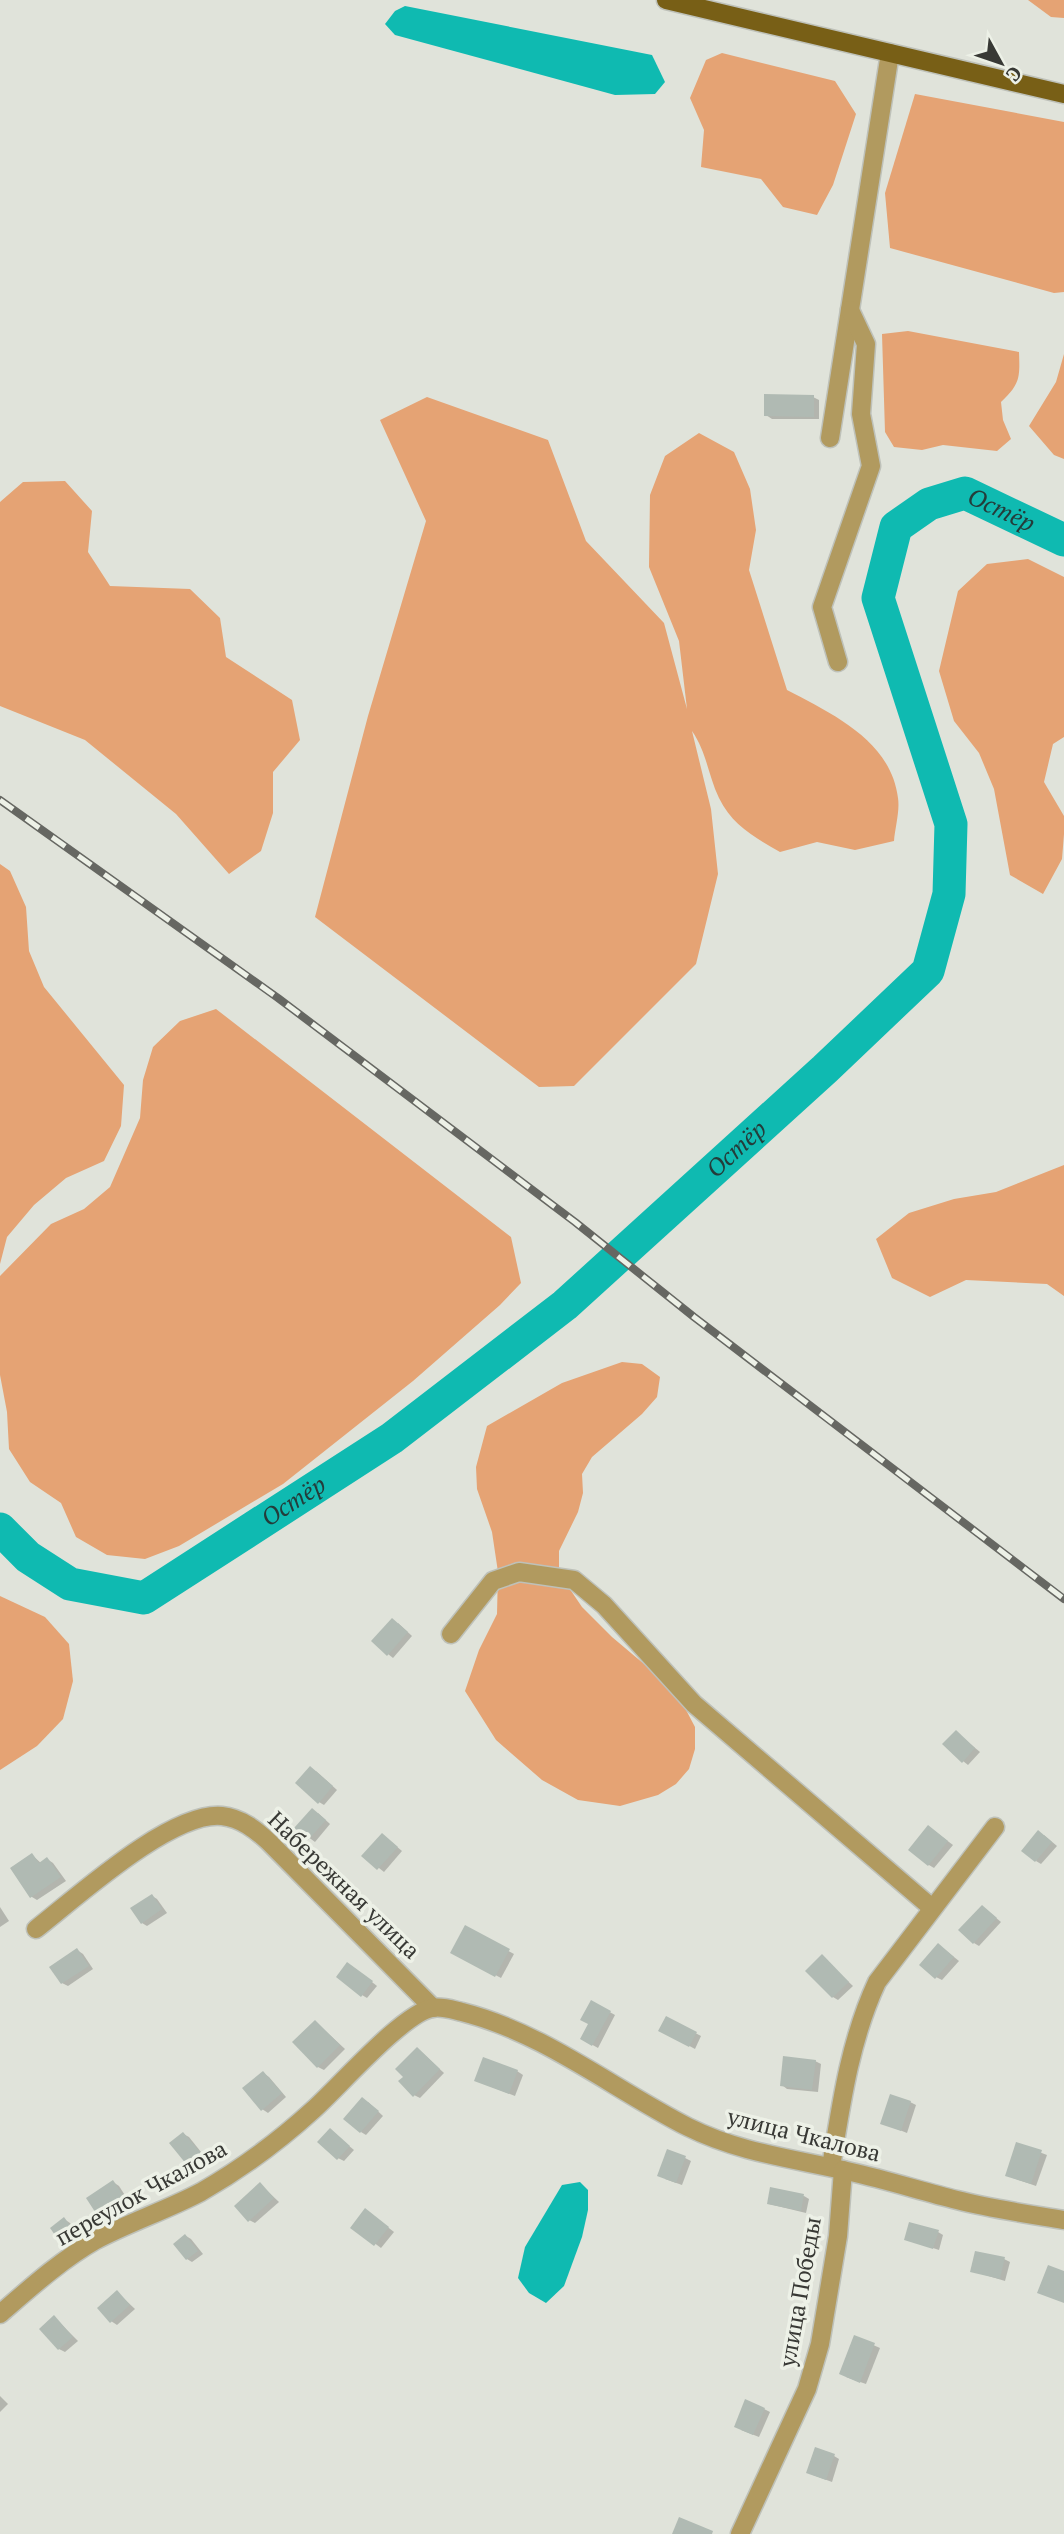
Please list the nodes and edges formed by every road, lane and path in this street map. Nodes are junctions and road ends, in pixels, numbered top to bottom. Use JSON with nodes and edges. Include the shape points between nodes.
{"nodes":[{"id":1,"x":666,"y":0,"type":"edge"},
{"id":2,"x":890,"y":52,"type":"junction"},
{"id":3,"x":1064,"y":94,"type":"edge"},
{"id":4,"x":850,"y":310,"type":"junction"},
{"id":5,"x":830,"y":438,"type":"dead end"},
{"id":6,"x":838,"y":662,"type":"dead end"},
{"id":7,"x":451,"y":1634,"type":"dead end"},
{"id":8,"x":995,"y":1827,"type":"dead end"},
{"id":9,"x":932,"y":1908,"type":"junction"},
{"id":10,"x":36,"y":1929,"type":"dead end"},
{"id":11,"x":433,"y":2008,"type":"junction"},
{"id":12,"x":837,"y":2168,"type":"junction"},
{"id":13,"x":1064,"y":2220,"type":"edge"},
{"id":14,"x":0,"y":2314,"type":"edge"},
{"id":15,"x":740,"y":2534,"type":"edge"}],
"edges":[{"from":1,"to":2,"type":"main road"},
{"from":2,"to":3,"type":"main road"},
{"from":2,"to":4,"type":"street"},
{"from":4,"to":5,"type":"street"},
{"from":4,"to":6,"type":"street","via":[[866,344],[861,414],[871,466],[822,607]]},
{"from":7,"to":9,"type":"street","via":[[493,1581],[519,1572],[574,1580],[604,1605],[694,1704]]},
{"from":8,"to":9,"type":"street","name":"улица Победы"},
{"from":9,"to":12,"type":"street","name":"улица Победы","via":[[877,1982],[863,2011],[848,2076]]},
{"from":10,"to":11,"type":"street","name":"Набережная улица","via":[[162,1835],[203,1816],[223,1816],[269,1842]]},
{"from":11,"to":12,"type":"street","name":"улица Чкалова","via":[[483,2017],[517,2031],[729,2145]]},
{"from":11,"to":14,"type":"street","name":"переулок Чкалова","via":[[395,2031],[314,2109],[241,2166],[201,2192],[93,2242]]},
{"from":12,"to":13,"type":"street","name":"улица Чкалова","via":[[967,2202]]},
{"from":12,"to":15,"type":"street","name":"улица Победы","via":[[838,2236],[820,2344],[807,2389]]}]}
